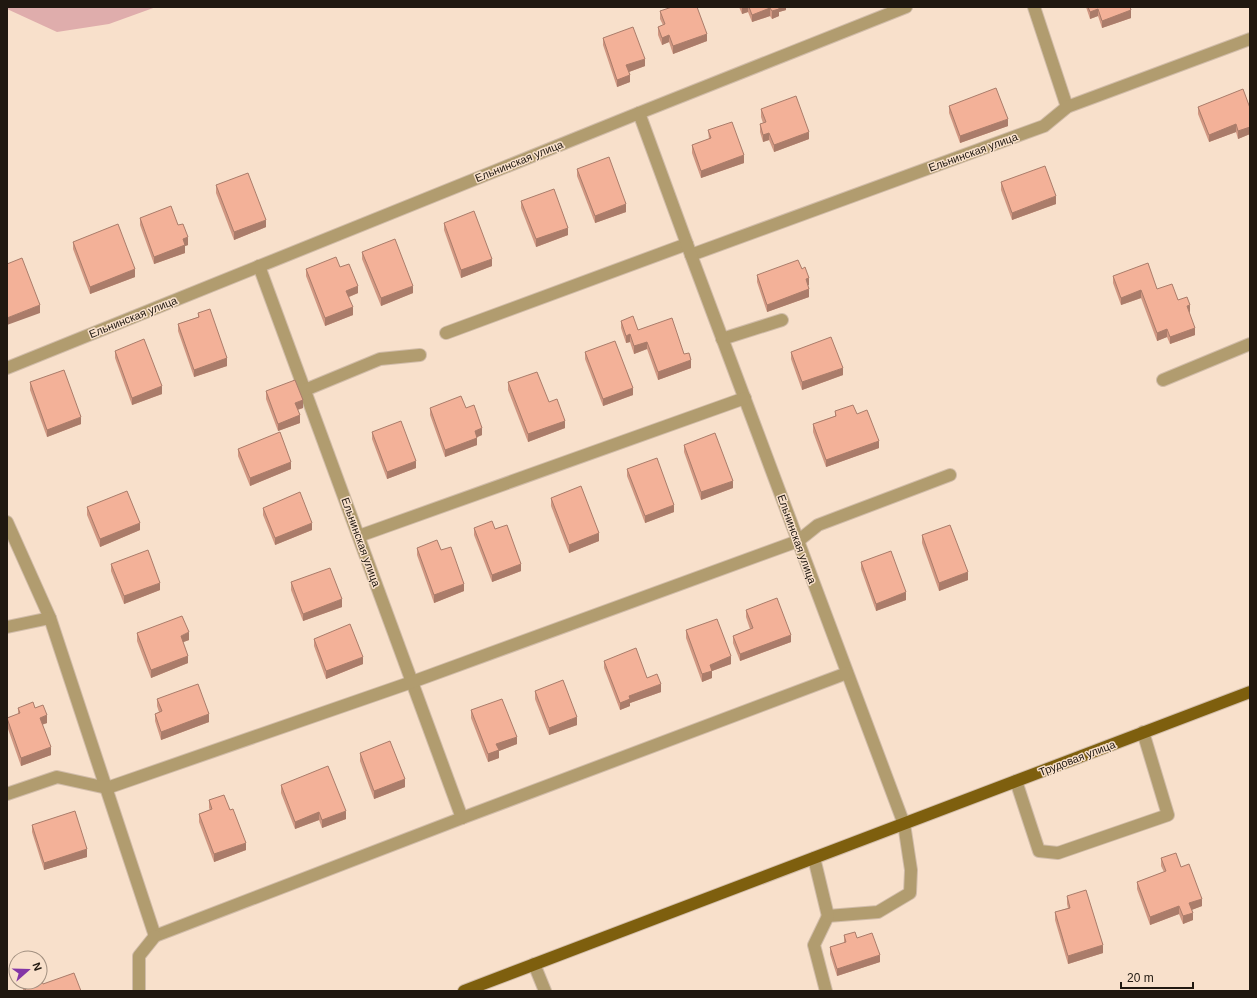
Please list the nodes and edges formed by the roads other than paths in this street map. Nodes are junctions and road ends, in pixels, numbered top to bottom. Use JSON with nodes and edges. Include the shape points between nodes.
{"nodes":[{"id":1,"x":906,"y":7,"type":"edge"},
{"id":2,"x":1034,"y":7,"type":"edge"},
{"id":3,"x":1250,"y":39,"type":"edge"},
{"id":4,"x":1067,"y":107,"type":"junction"},
{"id":5,"x":639,"y":113,"type":"junction"},
{"id":6,"x":689,"y":249,"type":"junction"},
{"id":7,"x":259,"y":266,"type":"junction"},
{"id":8,"x":782,"y":320,"type":"dead end"},
{"id":9,"x":446,"y":333,"type":"dead end"},
{"id":10,"x":722,"y":339,"type":"junction"},
{"id":11,"x":1250,"y":344,"type":"edge"},
{"id":12,"x":420,"y":354,"type":"dead end"},
{"id":13,"x":7,"y":368,"type":"edge"},
{"id":14,"x":1163,"y":380,"type":"dead end"},
{"id":15,"x":305,"y":390,"type":"junction"},
{"id":16,"x":745,"y":398,"type":"junction"},
{"id":17,"x":950,"y":475,"type":"dead end"},
{"id":18,"x":7,"y":522,"type":"edge"},
{"id":19,"x":359,"y":536,"type":"junction"},
{"id":20,"x":10,"y":537,"type":"edge"},
{"id":21,"x":798,"y":541,"type":"junction"},
{"id":22,"x":50,"y":618,"type":"junction"},
{"id":23,"x":7,"y":627,"type":"edge"},
{"id":24,"x":847,"y":673,"type":"junction"},
{"id":25,"x":412,"y":682,"type":"junction"},
{"id":26,"x":1250,"y":692,"type":"edge"},
{"id":27,"x":1144,"y":732,"type":"junction"},
{"id":28,"x":1016,"y":781,"type":"junction"},
{"id":29,"x":107,"y":788,"type":"junction"},
{"id":30,"x":7,"y":794,"type":"edge"},
{"id":31,"x":462,"y":818,"type":"junction"},
{"id":32,"x":904,"y":824,"type":"junction"},
{"id":33,"x":814,"y":858,"type":"junction"},
{"id":34,"x":828,"y":916,"type":"junction"},
{"id":35,"x":155,"y":936,"type":"junction"},
{"id":36,"x":534,"y":964,"type":"junction"},
{"id":37,"x":139,"y":991,"type":"edge"},
{"id":38,"x":464,"y":991,"type":"edge"},
{"id":39,"x":545,"y":991,"type":"edge"},
{"id":40,"x":826,"y":991,"type":"edge"}],
"edges":[{"from":1,"to":5,"type":"street"},
{"from":2,"to":4,"type":"street"},
{"from":3,"to":4,"type":"street","name":"Ельнинская улица"},
{"from":4,"to":6,"type":"street","name":"Ельнинская улица","via":[[1044,126]]},
{"from":5,"to":6,"type":"street","name":"Ельнинская улица"},
{"from":5,"to":7,"type":"street","name":"Ельнинская улица"},
{"from":6,"to":9,"type":"street"},
{"from":6,"to":10,"type":"street","name":"Ельнинская улица"},
{"from":7,"to":13,"type":"street","name":"Ельнинская улица"},
{"from":7,"to":15,"type":"street","name":"Ельнинская улица"},
{"from":8,"to":10,"type":"street"},
{"from":10,"to":16,"type":"street","name":"Ельнинская улица"},
{"from":11,"to":14,"type":"street"},
{"from":12,"to":15,"type":"street","via":[[380,360]]},
{"from":15,"to":19,"type":"street","name":"Ельнинская улица"},
{"from":16,"to":19,"type":"street"},
{"from":16,"to":21,"type":"street","name":"Ельнинская улица"},
{"from":17,"to":21,"type":"street","via":[[818,525]]},
{"from":18,"to":20,"type":"street"},
{"from":19,"to":25,"type":"street","name":"Ельнинская улица"},
{"from":20,"to":22,"type":"street"},
{"from":21,"to":24,"type":"street","name":"Ельнинская улица"},
{"from":21,"to":25,"type":"street"},
{"from":22,"to":23,"type":"street"},
{"from":22,"to":29,"type":"street"},
{"from":24,"to":31,"type":"street"},
{"from":24,"to":32,"type":"street","name":"Ельнинская улица"},
{"from":25,"to":29,"type":"street"},
{"from":25,"to":31,"type":"street","name":"Ельнинская улица"},
{"from":26,"to":27,"type":"main road","name":"Трудовая улица"},
{"from":27,"to":28,"type":"main road","name":"Трудовая улица"},
{"from":27,"to":28,"type":"street","via":[[1168,815],[1058,853],[1039,851]]},
{"from":28,"to":32,"type":"main road","name":"Трудовая улица"},
{"from":29,"to":30,"type":"street","via":[[57,777]]},
{"from":29,"to":35,"type":"street"},
{"from":31,"to":35,"type":"street"},
{"from":32,"to":33,"type":"main road","name":"Трудовая улица"},
{"from":32,"to":34,"type":"street","name":"Ельнинская улица","via":[[911,870],[910,893],[878,912]]},
{"from":33,"to":34,"type":"street"},
{"from":33,"to":36,"type":"main road","name":"Трудовая улица"},
{"from":34,"to":40,"type":"street","via":[[814,944]]},
{"from":35,"to":37,"type":"street","via":[[139,956]]},
{"from":36,"to":38,"type":"main road","name":"Трудовая улица"},
{"from":36,"to":39,"type":"street"}]}
